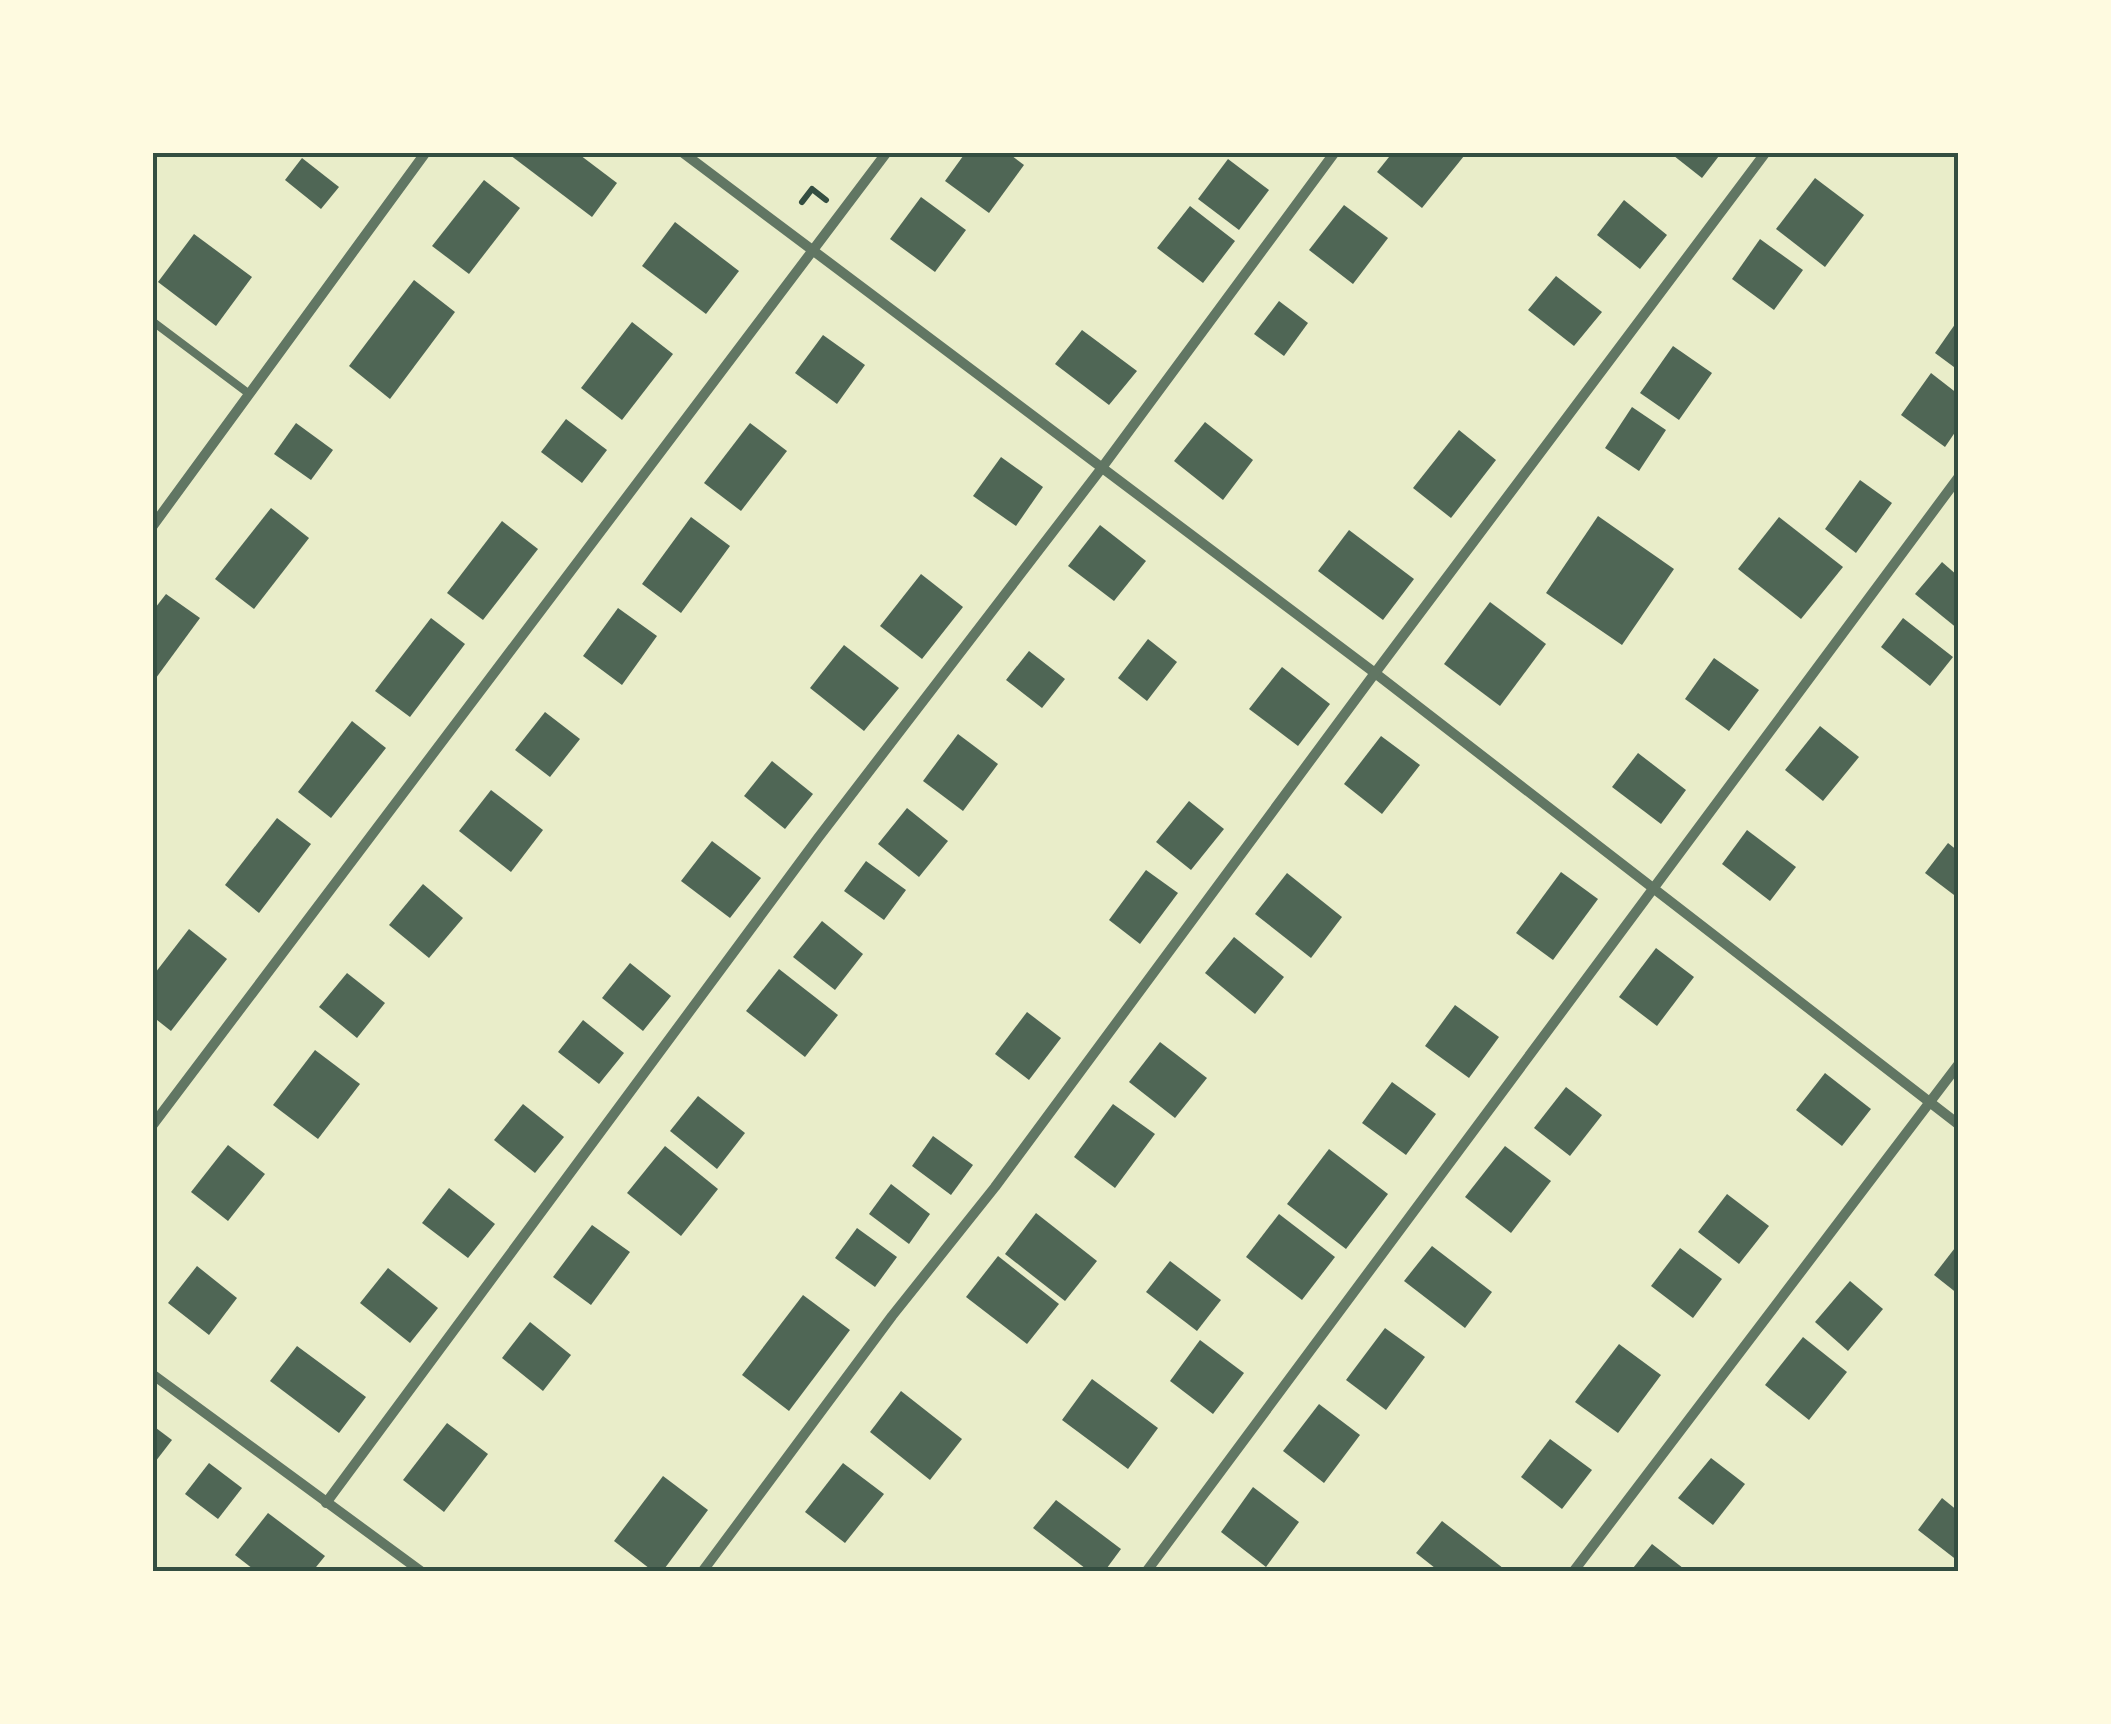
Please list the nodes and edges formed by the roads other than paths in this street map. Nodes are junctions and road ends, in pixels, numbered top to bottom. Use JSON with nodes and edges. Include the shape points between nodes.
{"nodes":[{"id":1,"x":426,"y":152,"type":"edge"},
{"id":2,"x":682,"y":152,"type":"edge"},
{"id":3,"x":886,"y":152,"type":"edge"},
{"id":4,"x":1335,"y":152,"type":"edge"},
{"id":5,"x":1766,"y":152,"type":"edge"},
{"id":6,"x":814,"y":252,"type":"junction"},
{"id":7,"x":152,"y":321,"type":"edge"},
{"id":8,"x":248,"y":393,"type":"junction"},
{"id":9,"x":1101,"y":470,"type":"junction"},
{"id":10,"x":1958,"y":478,"type":"edge"},
{"id":11,"x":152,"y":527,"type":"edge"},
{"id":12,"x":1376,"y":673,"type":"junction"},
{"id":13,"x":1654,"y":888,"type":"junction"},
{"id":14,"x":1958,"y":1064,"type":"edge"},
{"id":15,"x":1931,"y":1101,"type":"junction"},
{"id":16,"x":1958,"y":1124,"type":"edge"},
{"id":17,"x":152,"y":1126,"type":"edge"},
{"id":18,"x":152,"y":1374,"type":"edge"},
{"id":19,"x":326,"y":1504,"type":"junction"},
{"id":20,"x":422,"y":1572,"type":"edge"},
{"id":21,"x":702,"y":1572,"type":"edge"},
{"id":22,"x":1146,"y":1572,"type":"edge"},
{"id":23,"x":1573,"y":1572,"type":"edge"}],
"edges":[{"from":1,"to":8,"type":"street"},
{"from":2,"to":6,"type":"street"},
{"from":3,"to":6,"type":"street"},
{"from":4,"to":9,"type":"street"},
{"from":5,"to":12,"type":"street"},
{"from":6,"to":9,"type":"street"},
{"from":6,"to":17,"type":"street"},
{"from":7,"to":8,"type":"lane"},
{"from":8,"to":11,"type":"street"},
{"from":9,"to":12,"type":"street"},
{"from":9,"to":19,"type":"street","via":[[818,838]]},
{"from":10,"to":13,"type":"street"},
{"from":12,"to":13,"type":"street"},
{"from":12,"to":21,"type":"street"},
{"from":13,"to":15,"type":"street"},
{"from":13,"to":22,"type":"street"},
{"from":14,"to":15,"type":"street"},
{"from":15,"to":16,"type":"street"},
{"from":15,"to":23,"type":"street"},
{"from":18,"to":19,"type":"street"},
{"from":19,"to":20,"type":"street"}]}
